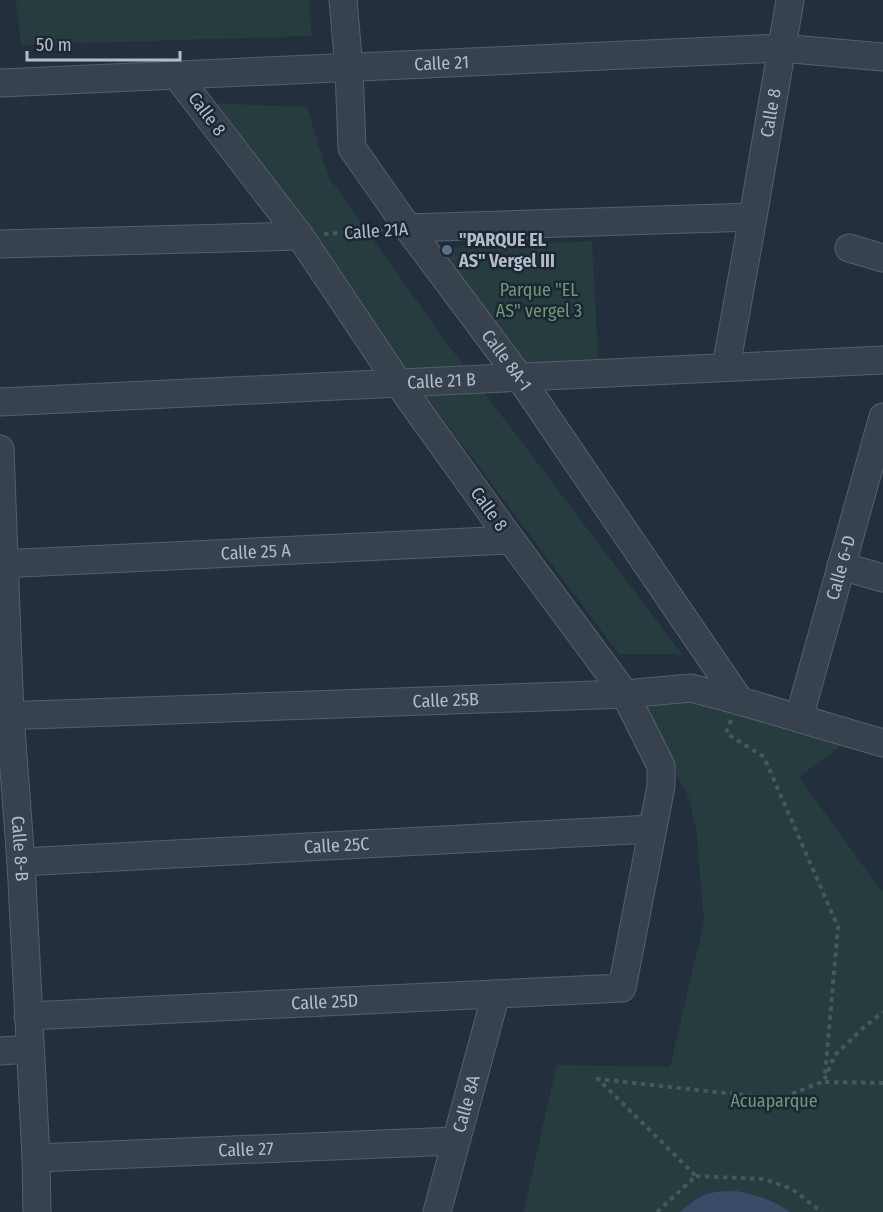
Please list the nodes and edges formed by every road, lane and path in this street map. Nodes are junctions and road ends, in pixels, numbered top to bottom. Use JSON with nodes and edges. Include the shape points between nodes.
{"nodes":[{"id":1,"x":343,"y":0,"type":"edge"},
{"id":2,"x":790,"y":0,"type":"edge"},
{"id":3,"x":781,"y":48,"type":"junction"},
{"id":4,"x":883,"y":57,"type":"edge"},
{"id":5,"x":350,"y":68,"type":"junction"},
{"id":6,"x":177,"y":76,"type":"junction"},
{"id":7,"x":0,"y":83,"type":"edge"},
{"id":8,"x":753,"y":217,"type":"junction"},
{"id":9,"x":408,"y":228,"type":"junction"},
{"id":10,"x":300,"y":236,"type":"junction"},
{"id":11,"x":0,"y":244,"type":"edge"},
{"id":12,"x":849,"y":248,"type":"dead end"},
{"id":13,"x":883,"y":258,"type":"edge"},
{"id":14,"x":883,"y":360,"type":"edge"},
{"id":15,"x":726,"y":367,"type":"junction"},
{"id":16,"x":520,"y":378,"type":"junction"},
{"id":17,"x":399,"y":384,"type":"junction"},
{"id":18,"x":0,"y":402,"type":"edge"},
{"id":19,"x":883,"y":420,"type":"edge"},
{"id":20,"x":0,"y":449,"type":"edge"},
{"id":21,"x":511,"y":540,"type":"junction"},
{"id":22,"x":2,"y":563,"type":"edge"},
{"id":23,"x":841,"y":566,"type":"junction"},
{"id":24,"x":883,"y":578,"type":"edge"},
{"id":25,"x":625,"y":694,"type":"junction"},
{"id":26,"x":740,"y":701,"type":"junction"},
{"id":27,"x":5,"y":716,"type":"edge"},
{"id":28,"x":799,"y":718,"type":"junction"},
{"id":29,"x":879,"y":747,"type":"edge"},
{"id":30,"x":652,"y":829,"type":"junction"},
{"id":31,"x":21,"y":862,"type":"junction"},
{"id":32,"x":622,"y":988,"type":"joint"},
{"id":33,"x":496,"y":994,"type":"junction"},
{"id":34,"x":883,"y":1012,"type":"edge"},
{"id":35,"x":28,"y":1016,"type":"junction"},
{"id":36,"x":30,"y":1049,"type":"junction"},
{"id":37,"x":0,"y":1051,"type":"edge"},
{"id":38,"x":824,"y":1082,"type":"junction"},
{"id":39,"x":883,"y":1083,"type":"edge"},
{"id":40,"x":455,"y":1141,"type":"junction"},
{"id":41,"x":36,"y":1158,"type":"junction"},
{"id":42,"x":696,"y":1176,"type":"junction"},
{"id":43,"x":37,"y":1212,"type":"edge"},
{"id":44,"x":437,"y":1212,"type":"edge"},
{"id":45,"x":657,"y":1212,"type":"edge"},
{"id":46,"x":822,"y":1212,"type":"edge"}],
"edges":[{"from":1,"to":5,"type":"street","name":"Calle 8A-1"},
{"from":2,"to":3,"type":"street","name":"Calle 8"},
{"from":3,"to":4,"type":"street","name":"Calle 21"},
{"from":3,"to":5,"type":"street","name":"Calle 21"},
{"from":3,"to":8,"type":"street","name":"Calle 8"},
{"from":5,"to":6,"type":"street","name":"Calle 21"},
{"from":5,"to":9,"type":"street","name":"Calle 8A-1","via":[[352,148]]},
{"from":6,"to":7,"type":"street","name":"Calle 21"},
{"from":6,"to":10,"type":"street","name":"Calle 8"},
{"from":8,"to":9,"type":"street","name":"Calle 21A"},
{"from":8,"to":15,"type":"street","name":"Calle 8"},
{"from":9,"to":10,"type":"path","name":"Calle 21A"},
{"from":9,"to":16,"type":"street","name":"Calle 8A-1"},
{"from":10,"to":11,"type":"street"},
{"from":10,"to":17,"type":"street","name":"Calle 8"},
{"from":12,"to":13,"type":"street"},
{"from":14,"to":15,"type":"street","name":"Calle 21 B"},
{"from":15,"to":16,"type":"street","name":"Calle 21 B"},
{"from":16,"to":17,"type":"street","name":"Calle 21 B"},
{"from":16,"to":26,"type":"street","name":"Calle 8A-1"},
{"from":17,"to":18,"type":"street","name":"Calle 21 B"},
{"from":17,"to":21,"type":"street","name":"Calle 8"},
{"from":19,"to":23,"type":"street","name":"Calle 6-D"},
{"from":20,"to":22,"type":"street","name":"Calle 8-B"},
{"from":21,"to":22,"type":"street","name":"Calle 25 A"},
{"from":21,"to":25,"type":"street","name":"Calle 8"},
{"from":22,"to":27,"type":"street","name":"Calle 8-B"},
{"from":23,"to":24,"type":"street"},
{"from":23,"to":28,"type":"street","name":"Calle 6-D"},
{"from":25,"to":26,"type":"street","name":"Calle 25B","via":[[691,688]]},
{"from":25,"to":27,"type":"street","name":"Calle 25B"},
{"from":25,"to":30,"type":"street","name":"Calle 8","via":[[661,766]]},
{"from":26,"to":28,"type":"street","name":"Calle 25B"},
{"from":26,"to":38,"type":"path","via":[[726,733],[764,757],[838,927]]},
{"from":27,"to":31,"type":"street","name":"Calle 8-B"},
{"from":28,"to":29,"type":"street","name":"Calle 25B"},
{"from":30,"to":31,"type":"street","name":"Calle 25C"},
{"from":30,"to":32,"type":"street","name":"Calle 8"},
{"from":31,"to":35,"type":"street","name":"Calle 8-B"},
{"from":32,"to":33,"type":"street","name":"Calle 25D"},
{"from":33,"to":35,"type":"street","name":"Calle 25D"},
{"from":33,"to":40,"type":"street","name":"Calle 8A"},
{"from":34,"to":38,"type":"path","via":[[835,1055]]},
{"from":35,"to":36,"type":"street","name":"Calle 8-B"},
{"from":36,"to":37,"type":"street"},
{"from":36,"to":41,"type":"street","name":"Calle 8-B"},
{"from":38,"to":39,"type":"path"},
{"from":38,"to":42,"type":"path","via":[[779,1099],[598,1079]]},
{"from":40,"to":41,"type":"street","name":"Calle 27"},
{"from":40,"to":44,"type":"street","name":"Calle 8A"},
{"from":41,"to":43,"type":"street","name":"Calle 8-B"},
{"from":42,"to":45,"type":"path"},
{"from":42,"to":46,"type":"path","via":[[765,1179],[792,1189]]}]}
